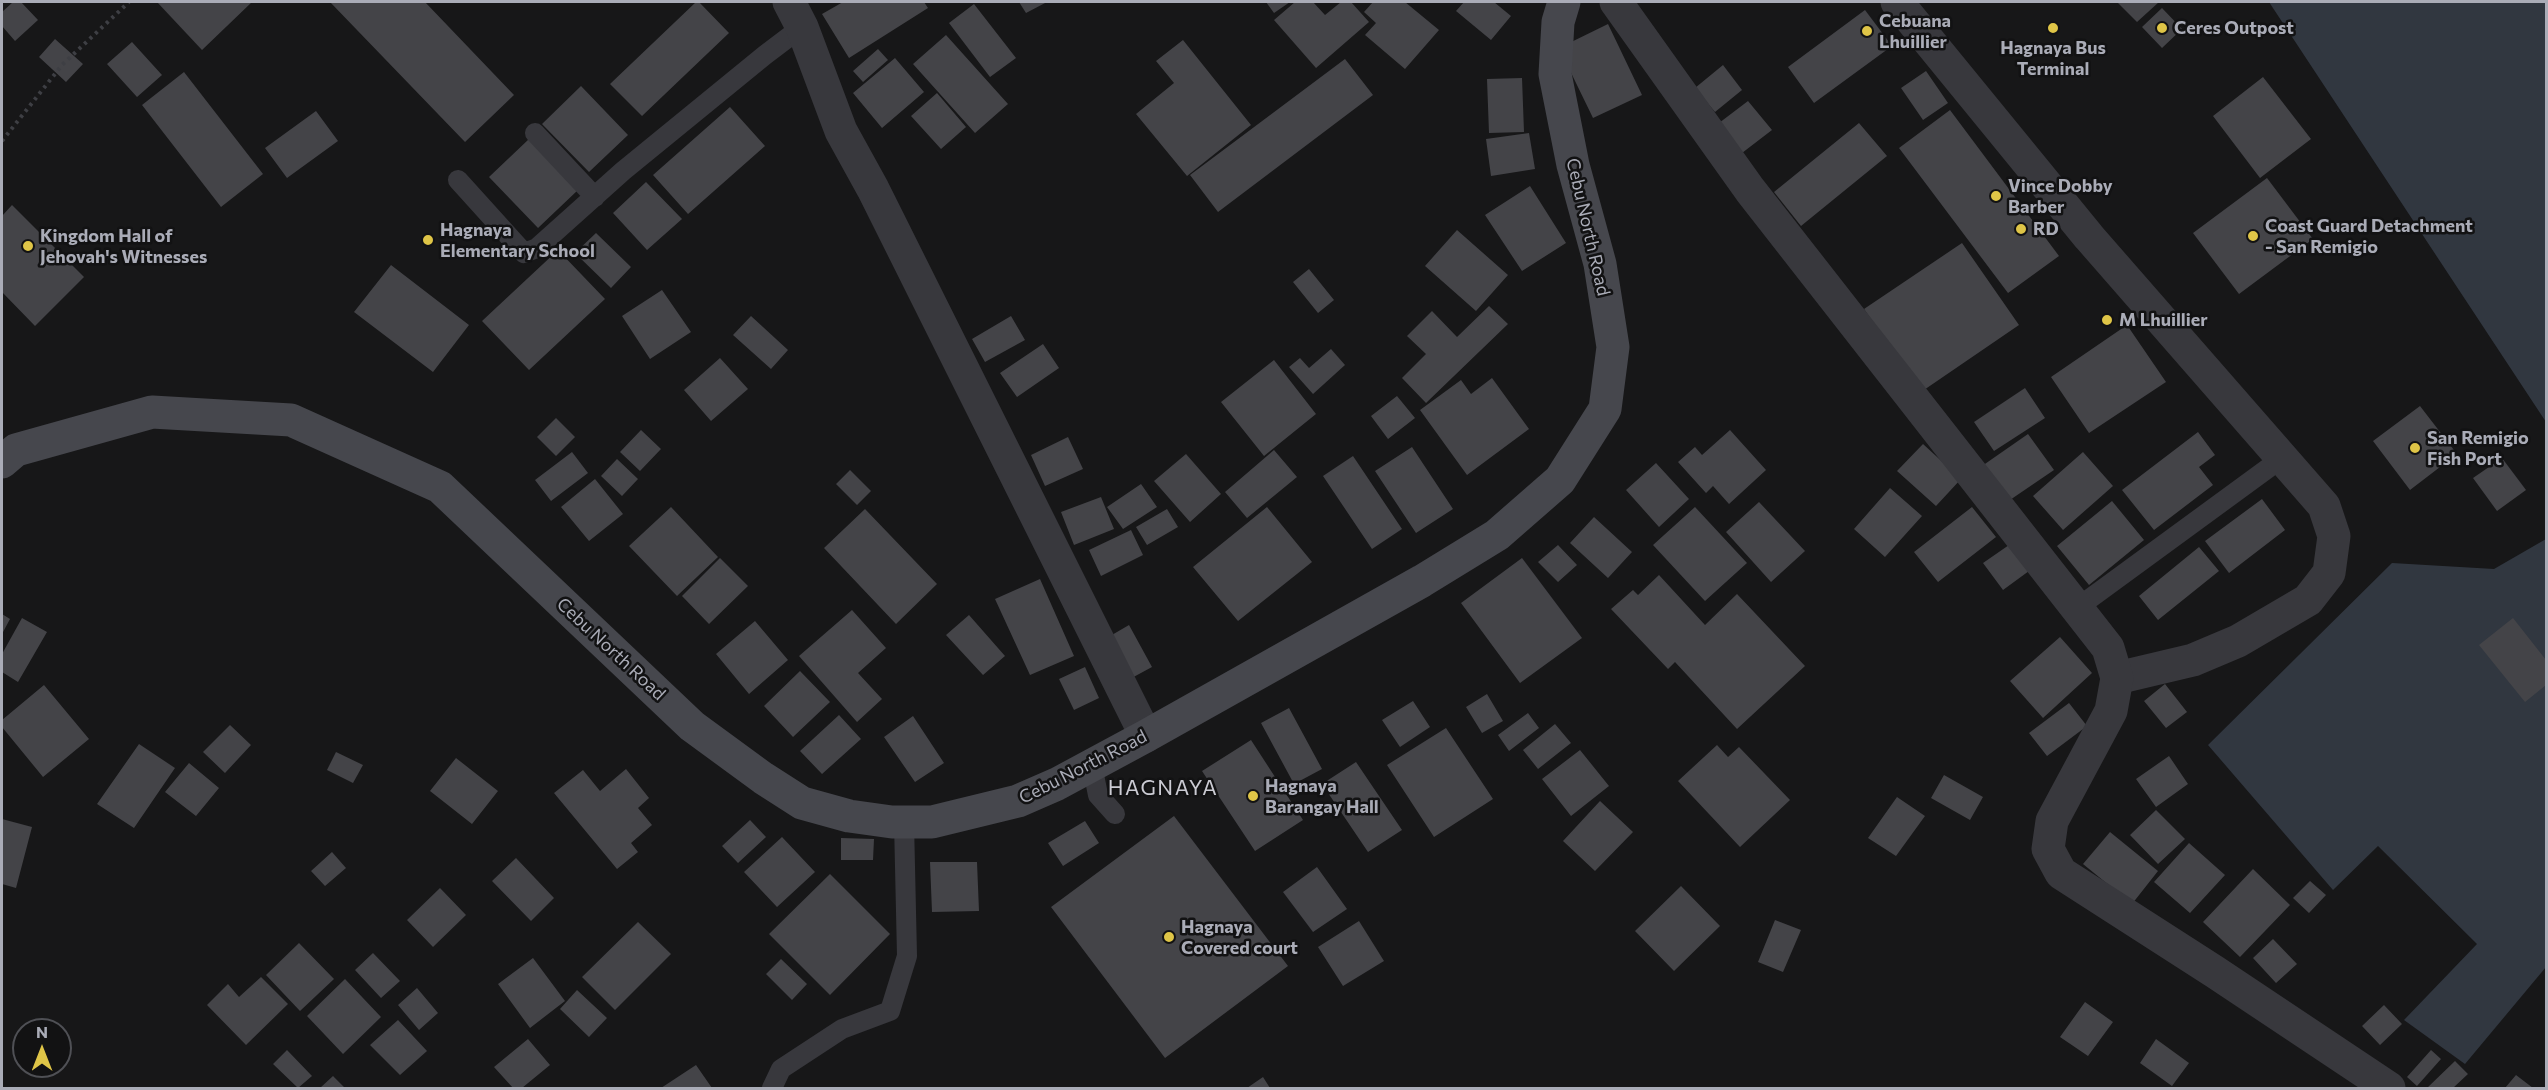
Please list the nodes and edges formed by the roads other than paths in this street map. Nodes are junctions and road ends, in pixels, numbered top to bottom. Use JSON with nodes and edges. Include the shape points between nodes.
{"nodes":[{"id":1,"x":1564,"y":2,"type":"edge"},
{"id":2,"x":1616,"y":2,"type":"edge"},
{"id":3,"x":1897,"y":2,"type":"edge"},
{"id":4,"x":796,"y":14,"type":"edge"},
{"id":5,"x":535,"y":133,"type":"dead end"},
{"id":6,"x":458,"y":180,"type":"dead end"},
{"id":7,"x":594,"y":197,"type":"junction"},
{"id":8,"x":2282,"y":458,"type":"junction"},
{"id":9,"x":2,"y":462,"type":"edge"},
{"id":10,"x":2077,"y":608,"type":"junction"},
{"id":11,"x":2117,"y":678,"type":"junction"},
{"id":12,"x":1146,"y":736,"type":"junction"},
{"id":13,"x":1092,"y":765,"type":"junction"},
{"id":14,"x":1115,"y":814,"type":"dead end"},
{"id":15,"x":904,"y":822,"type":"junction"},
{"id":16,"x":772,"y":1089,"type":"edge"},
{"id":17,"x":2390,"y":1089,"type":"edge"}],
"edges":[{"from":1,"to":12,"type":"main road","name":"Cebu North Road","via":[[1558,22],[1555,74],[1573,165],[1600,264],[1613,347],[1605,409],[1560,480],[1497,535]]},
{"from":2,"to":10,"type":"street","via":[[1750,190]]},
{"from":3,"to":8,"type":"street","via":[[2089,237]]},
{"from":4,"to":7,"type":"lane","via":[[756,62]]},
{"from":4,"to":12,"type":"street","via":[[841,131]]},
{"from":5,"to":7,"type":"lane"},
{"from":6,"to":7,"type":"lane","via":[[524,253],[537,248]]},
{"from":8,"to":10,"type":"lane"},
{"from":8,"to":11,"type":"street","via":[[2324,506],[2334,536],[2329,573],[2308,600],[2229,645],[2193,660]]},
{"from":9,"to":15,"type":"main road","name":"Cebu North Road","via":[[16,450],[152,412],[291,420],[440,487],[692,726],[763,778],[802,803],[849,816]]},
{"from":10,"to":11,"type":"street","via":[[2108,648]]},
{"from":11,"to":17,"type":"street","via":[[2111,711],[2052,821],[2048,849],[2061,873]]},
{"from":12,"to":13,"type":"main road","name":"Cebu North Road"},
{"from":13,"to":14,"type":"lane","via":[[1098,795]]},
{"from":13,"to":15,"type":"main road","name":"Cebu North Road","via":[[1018,801],[932,822]]},
{"from":15,"to":16,"type":"lane","via":[[907,956],[890,1011],[842,1029],[781,1070]]}]}
